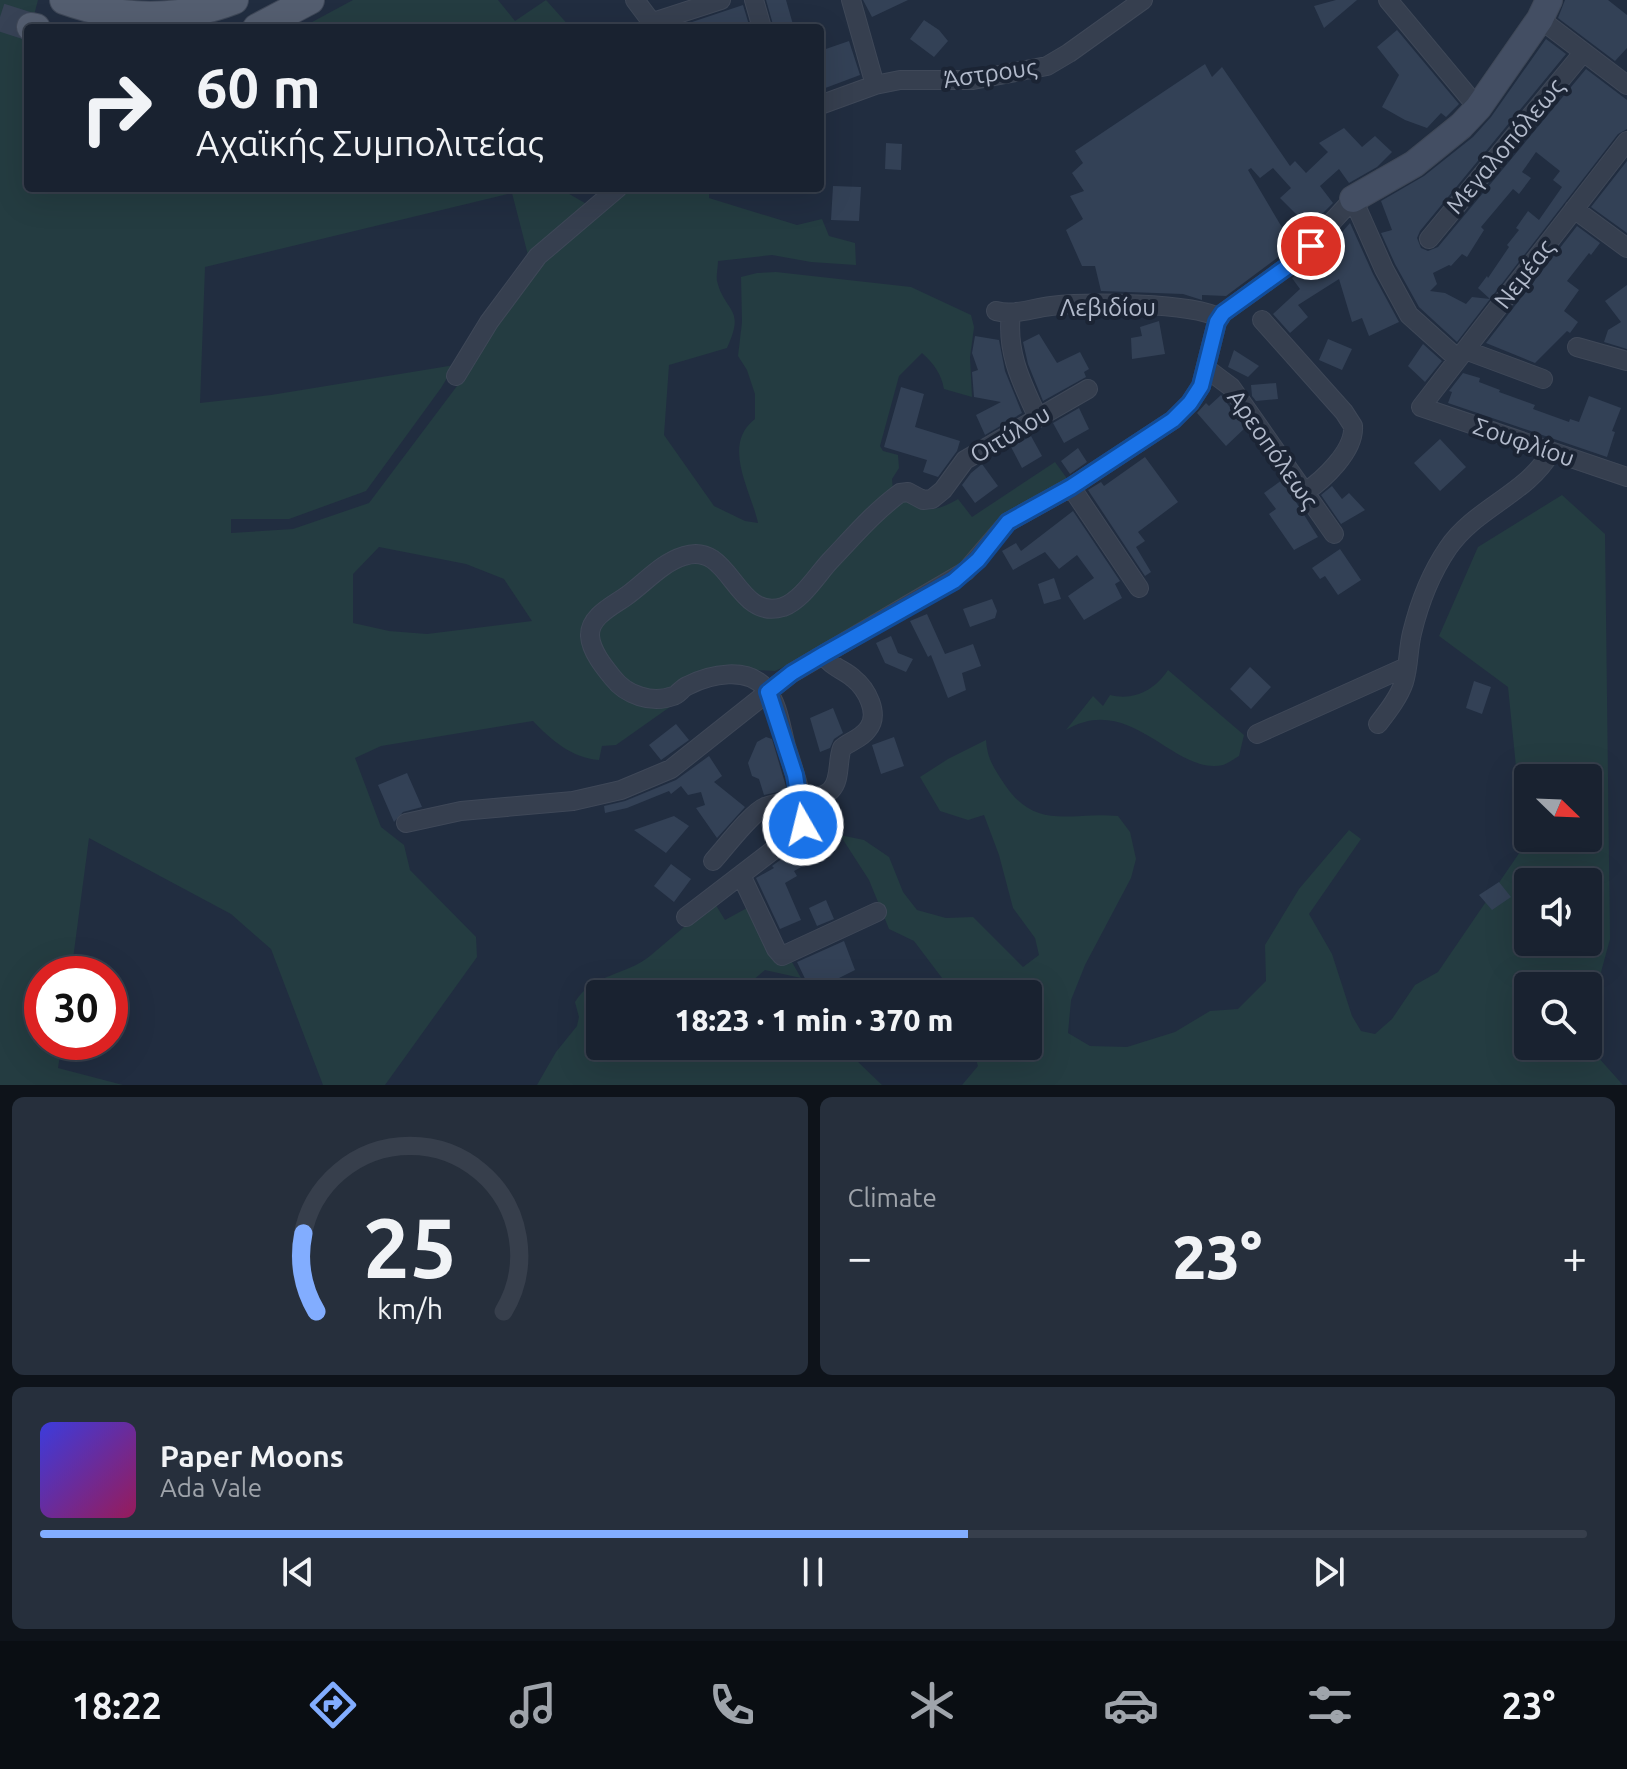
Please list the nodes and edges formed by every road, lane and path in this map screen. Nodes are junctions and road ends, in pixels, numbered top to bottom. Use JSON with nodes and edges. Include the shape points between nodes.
{"nodes":[{"id":1,"x":64,"y":0,"type":"edge"},
{"id":2,"x":234,"y":0,"type":"edge"},
{"id":3,"x":310,"y":0,"type":"edge"},
{"id":4,"x":635,"y":0,"type":"edge"},
{"id":5,"x":721,"y":0,"type":"edge"},
{"id":6,"x":754,"y":0,"type":"edge"},
{"id":7,"x":851,"y":0,"type":"edge"},
{"id":8,"x":1143,"y":0,"type":"edge"},
{"id":9,"x":1388,"y":0,"type":"edge"},
{"id":10,"x":1544,"y":10,"type":"edge"},
{"id":11,"x":265,"y":24,"type":"edge"},
{"id":12,"x":654,"y":24,"type":"edge"},
{"id":13,"x":658,"y":24,"type":"edge"},
{"id":14,"x":761,"y":24,"type":"edge"},
{"id":15,"x":1582,"y":54,"type":"junction"},
{"id":16,"x":875,"y":85,"type":"junction"},
{"id":17,"x":1627,"y":85,"type":"edge"},
{"id":18,"x":824,"y":104,"type":"edge"},
{"id":19,"x":1478,"y":108,"type":"junction"},
{"id":20,"x":1627,"y":141,"type":"edge"},
{"id":21,"x":613,"y":192,"type":"edge"},
{"id":22,"x":1353,"y":199,"type":"junction"},
{"id":23,"x":1574,"y":209,"type":"junction"},
{"id":24,"x":1429,"y":239,"type":"dead end"},
{"id":25,"x":1627,"y":248,"type":"edge"},
{"id":26,"x":1220,"y":318,"type":"junction"},
{"id":27,"x":1262,"y":320,"type":"dead end"},
{"id":28,"x":1577,"y":347,"type":"dead end"},
{"id":29,"x":1462,"y":354,"type":"junction"},
{"id":30,"x":1627,"y":361,"type":"edge"},
{"id":31,"x":1207,"y":369,"type":"junction"},
{"id":32,"x":456,"y":376,"type":"dead end"},
{"id":33,"x":1543,"y":379,"type":"dead end"},
{"id":34,"x":1088,"y":389,"type":"dead end"},
{"id":35,"x":1421,"y":407,"type":"joint"},
{"id":36,"x":1038,"y":418,"type":"junction"},
{"id":37,"x":1551,"y":452,"type":"junction"},
{"id":38,"x":1627,"y":477,"type":"edge"},
{"id":39,"x":1071,"y":487,"type":"junction"},
{"id":40,"x":1304,"y":493,"type":"junction"},
{"id":41,"x":1334,"y":534,"type":"dead end"},
{"id":42,"x":1139,"y":588,"type":"dead end"},
{"id":43,"x":824,"y":654,"type":"junction"},
{"id":44,"x":1406,"y":667,"type":"junction"},
{"id":45,"x":768,"y":692,"type":"junction"},
{"id":46,"x":1378,"y":724,"type":"dead end"},
{"id":47,"x":1257,"y":734,"type":"dead end"},
{"id":48,"x":800,"y":800,"type":"junction"},
{"id":49,"x":406,"y":823,"type":"dead end"},
{"id":50,"x":713,"y":861,"type":"dead end"},
{"id":51,"x":741,"y":875,"type":"junction"},
{"id":52,"x":877,"y":912,"type":"dead end"},
{"id":53,"x":686,"y":917,"type":"dead end"}],
"edges":[{"from":1,"to":2,"type":"main road","via":[[134,17],[184,13]]},
{"from":3,"to":11,"type":"main road"},
{"from":4,"to":12,"type":"street"},
{"from":5,"to":13,"type":"street"},
{"from":6,"to":14,"type":"street"},
{"from":7,"to":16,"type":"street"},
{"from":8,"to":16,"type":"street","name":"Άστρους","via":[[1047,66],[973,80]]},
{"from":9,"to":19,"type":"street"},
{"from":10,"to":15,"type":"street"},
{"from":10,"to":19,"type":"street"},
{"from":15,"to":17,"type":"street"},
{"from":15,"to":24,"type":"street","name":"Μεγαλοπόλεως"},
{"from":16,"to":18,"type":"street","name":"Άστρους"},
{"from":19,"to":22,"type":"street","via":[[1432,152]]},
{"from":20,"to":23,"type":"street","name":"Νεμέας"},
{"from":21,"to":32,"type":"street","via":[[529,266]]},
{"from":22,"to":26,"type":"street","via":[[1298,259]]},
{"from":22,"to":29,"type":"street","via":[[1409,315]]},
{"from":23,"to":25,"type":"street"},
{"from":23,"to":29,"type":"street","name":"Νεμέας"},
{"from":26,"to":31,"type":"street"},
{"from":26,"to":36,"type":"street","name":"Λεβιδίου","via":[[1203,310],[1127,306],[1063,305],[1003,312],[1012,355]]},
{"from":27,"to":40,"type":"street","via":[[1353,426],[1342,455]]},
{"from":28,"to":30,"type":"street"},
{"from":29,"to":33,"type":"street"},
{"from":29,"to":35,"type":"street","name":"Νεμέας"},
{"from":31,"to":39,"type":"street","via":[[1196,395],[1173,420]]},
{"from":31,"to":40,"type":"street","name":"Αρεοπόλεως","via":[[1231,387]]},
{"from":34,"to":36,"type":"street","name":"Οιτύλου"},
{"from":35,"to":37,"type":"street","name":"Σουφλίου"},
{"from":36,"to":45,"type":"street","name":"Οιτύλου","via":[[965,460],[932,499],[900,493],[782,607],[751,602],[719,563],[698,553],[659,570],[591,626],[593,647],[604,667],[622,688],[638,696],[674,696],[687,686],[734,674],[753,679]]},
{"from":37,"to":38,"type":"street","name":"Σουφλίου"},
{"from":37,"to":44,"type":"street","via":[[1536,474],[1472,522],[1448,548],[1420,605]]},
{"from":39,"to":42,"type":"street"},
{"from":39,"to":43,"type":"street","via":[[1008,522],[954,581]]},
{"from":40,"to":41,"type":"street","name":"Αρεοπόλεως"},
{"from":43,"to":45,"type":"street"},
{"from":43,"to":48,"type":"street","via":[[861,686],[873,717],[866,732],[842,748],[831,790]]},
{"from":44,"to":46,"type":"street","via":[[1400,691]]},
{"from":44,"to":47,"type":"street"},
{"from":45,"to":48,"type":"street"},
{"from":45,"to":49,"type":"street","via":[[671,769],[644,782],[546,806],[461,811]]},
{"from":48,"to":50,"type":"street","via":[[759,810]]},
{"from":48,"to":51,"type":"street","via":[[802,828]]},
{"from":51,"to":52,"type":"street","via":[[782,956]]},
{"from":51,"to":53,"type":"street"}]}
